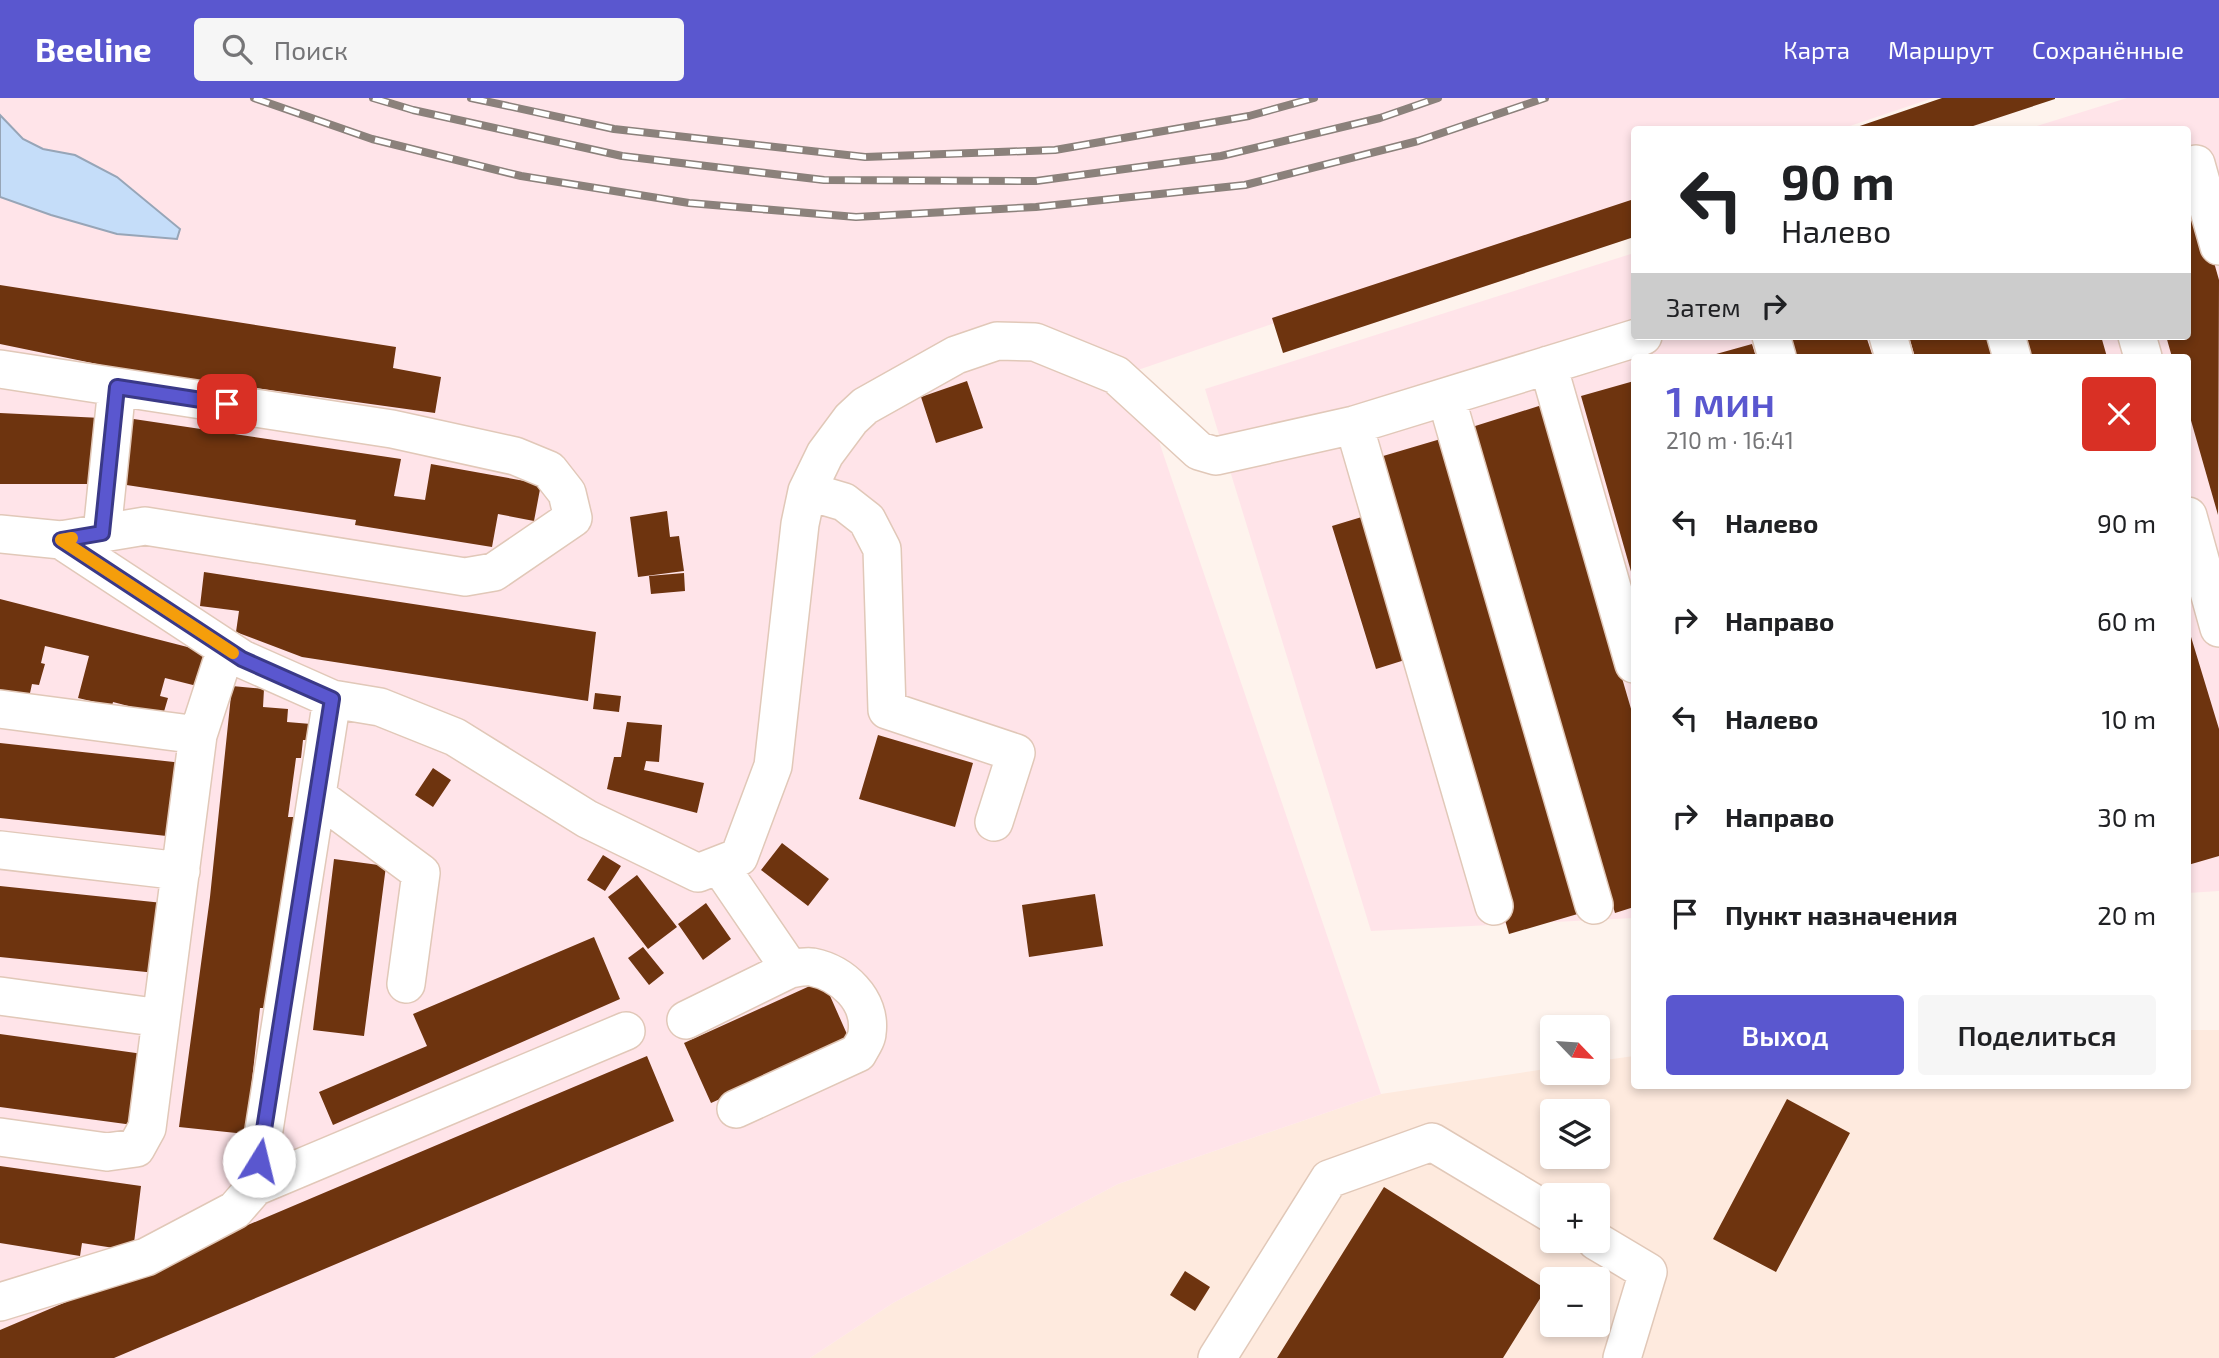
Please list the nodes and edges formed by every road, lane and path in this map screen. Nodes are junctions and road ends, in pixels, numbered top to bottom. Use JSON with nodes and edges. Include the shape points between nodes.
{"nodes":[{"id":1,"x":2201,"y":163,"type":"edge"},
{"id":2,"x":2219,"y":247,"type":"edge"},
{"id":3,"x":1631,"y":340,"type":"edge"},
{"id":4,"x":1548,"y":365,"type":"junction"},
{"id":5,"x":0,"y":369,"type":"edge"},
{"id":6,"x":117,"y":387,"type":"junction"},
{"id":7,"x":1446,"y":397,"type":"junction"},
{"id":8,"x":1354,"y":425,"type":"junction"},
{"id":9,"x":807,"y":491,"type":"junction"},
{"id":10,"x":2191,"y":527,"type":"edge"},
{"id":11,"x":102,"y":533,"type":"junction"},
{"id":12,"x":0,"y":534,"type":"edge"},
{"id":13,"x":61,"y":540,"type":"junction"},
{"id":14,"x":2219,"y":628,"type":"edge"},
{"id":15,"x":226,"y":649,"type":"junction"},
{"id":16,"x":1631,"y":654,"type":"edge"},
{"id":17,"x":332,"y":699,"type":"junction"},
{"id":18,"x":0,"y":709,"type":"edge"},
{"id":19,"x":198,"y":735,"type":"junction"},
{"id":20,"x":317,"y":796,"type":"junction"},
{"id":21,"x":994,"y":822,"type":"dead end"},
{"id":22,"x":0,"y":850,"type":"edge"},
{"id":23,"x":719,"y":865,"type":"junction"},
{"id":24,"x":180,"y":871,"type":"junction"},
{"id":25,"x":1594,"y":905,"type":"dead end"},
{"id":26,"x":1494,"y":906,"type":"dead end"},
{"id":27,"x":790,"y":969,"type":"junction"},
{"id":28,"x":406,"y":984,"type":"dead end"},
{"id":29,"x":0,"y":996,"type":"edge"},
{"id":30,"x":161,"y":1018,"type":"junction"},
{"id":31,"x":685,"y":1020,"type":"dead end"},
{"id":32,"x":626,"y":1031,"type":"dead end"},
{"id":33,"x":736,"y":1109,"type":"dead end"},
{"id":34,"x":0,"y":1137,"type":"edge"},
{"id":35,"x":255,"y":1187,"type":"junction"},
{"id":36,"x":1540,"y":1207,"type":"edge"},
{"id":37,"x":1610,"y":1249,"type":"edge"},
{"id":38,"x":0,"y":1302,"type":"edge"},
{"id":39,"x":1217,"y":1358,"type":"edge"},
{"id":40,"x":1622,"y":1358,"type":"edge"}],
"edges":[{"from":1,"to":2,"type":"lane"},
{"from":3,"to":4,"type":"lane"},
{"from":4,"to":7,"type":"lane"},
{"from":4,"to":16,"type":"lane"},
{"from":5,"to":6,"type":"lane"},
{"from":6,"to":11,"type":"lane"},
{"from":6,"to":11,"type":"lane","via":[[392,429],[515,456],[550,470],[567,493],[573,518],[494,572],[465,577],[145,526]]},
{"from":7,"to":8,"type":"lane"},
{"from":7,"to":25,"type":"lane"},
{"from":8,"to":9,"type":"lane","via":[[1216,456],[1199,450],[1115,375],[1035,342],[997,341],[956,355],[865,407],[825,454]]},
{"from":8,"to":26,"type":"lane"},
{"from":9,"to":21,"type":"lane","via":[[844,502],[867,520],[882,550],[887,710],[1017,753]]},
{"from":9,"to":23,"type":"lane","via":[[773,766],[739,858]]},
{"from":10,"to":14,"type":"lane"},
{"from":11,"to":13,"type":"lane"},
{"from":12,"to":13,"type":"lane"},
{"from":13,"to":15,"type":"lane"},
{"from":15,"to":17,"type":"lane"},
{"from":15,"to":19,"type":"lane"},
{"from":17,"to":20,"type":"lane"},
{"from":17,"to":23,"type":"lane","via":[[380,707],[455,737],[587,819],[698,873]]},
{"from":18,"to":19,"type":"lane"},
{"from":19,"to":24,"type":"lane"},
{"from":20,"to":28,"type":"lane","via":[[421,873]]},
{"from":20,"to":35,"type":"lane"},
{"from":22,"to":24,"type":"lane"},
{"from":23,"to":27,"type":"lane"},
{"from":24,"to":30,"type":"lane"},
{"from":27,"to":31,"type":"lane"},
{"from":27,"to":33,"type":"lane","via":[[810,967],[842,980],[859,996],[868,1034],[858,1053]]},
{"from":29,"to":30,"type":"lane"},
{"from":30,"to":34,"type":"lane","via":[[148,1128],[136,1148],[107,1152]]},
{"from":32,"to":35,"type":"lane"},
{"from":35,"to":38,"type":"lane","via":[[235,1210],[146,1257]]},
{"from":36,"to":39,"type":"lane","via":[[1432,1142],[1329,1179]]},
{"from":37,"to":40,"type":"lane","via":[[1648,1272]]}]}
